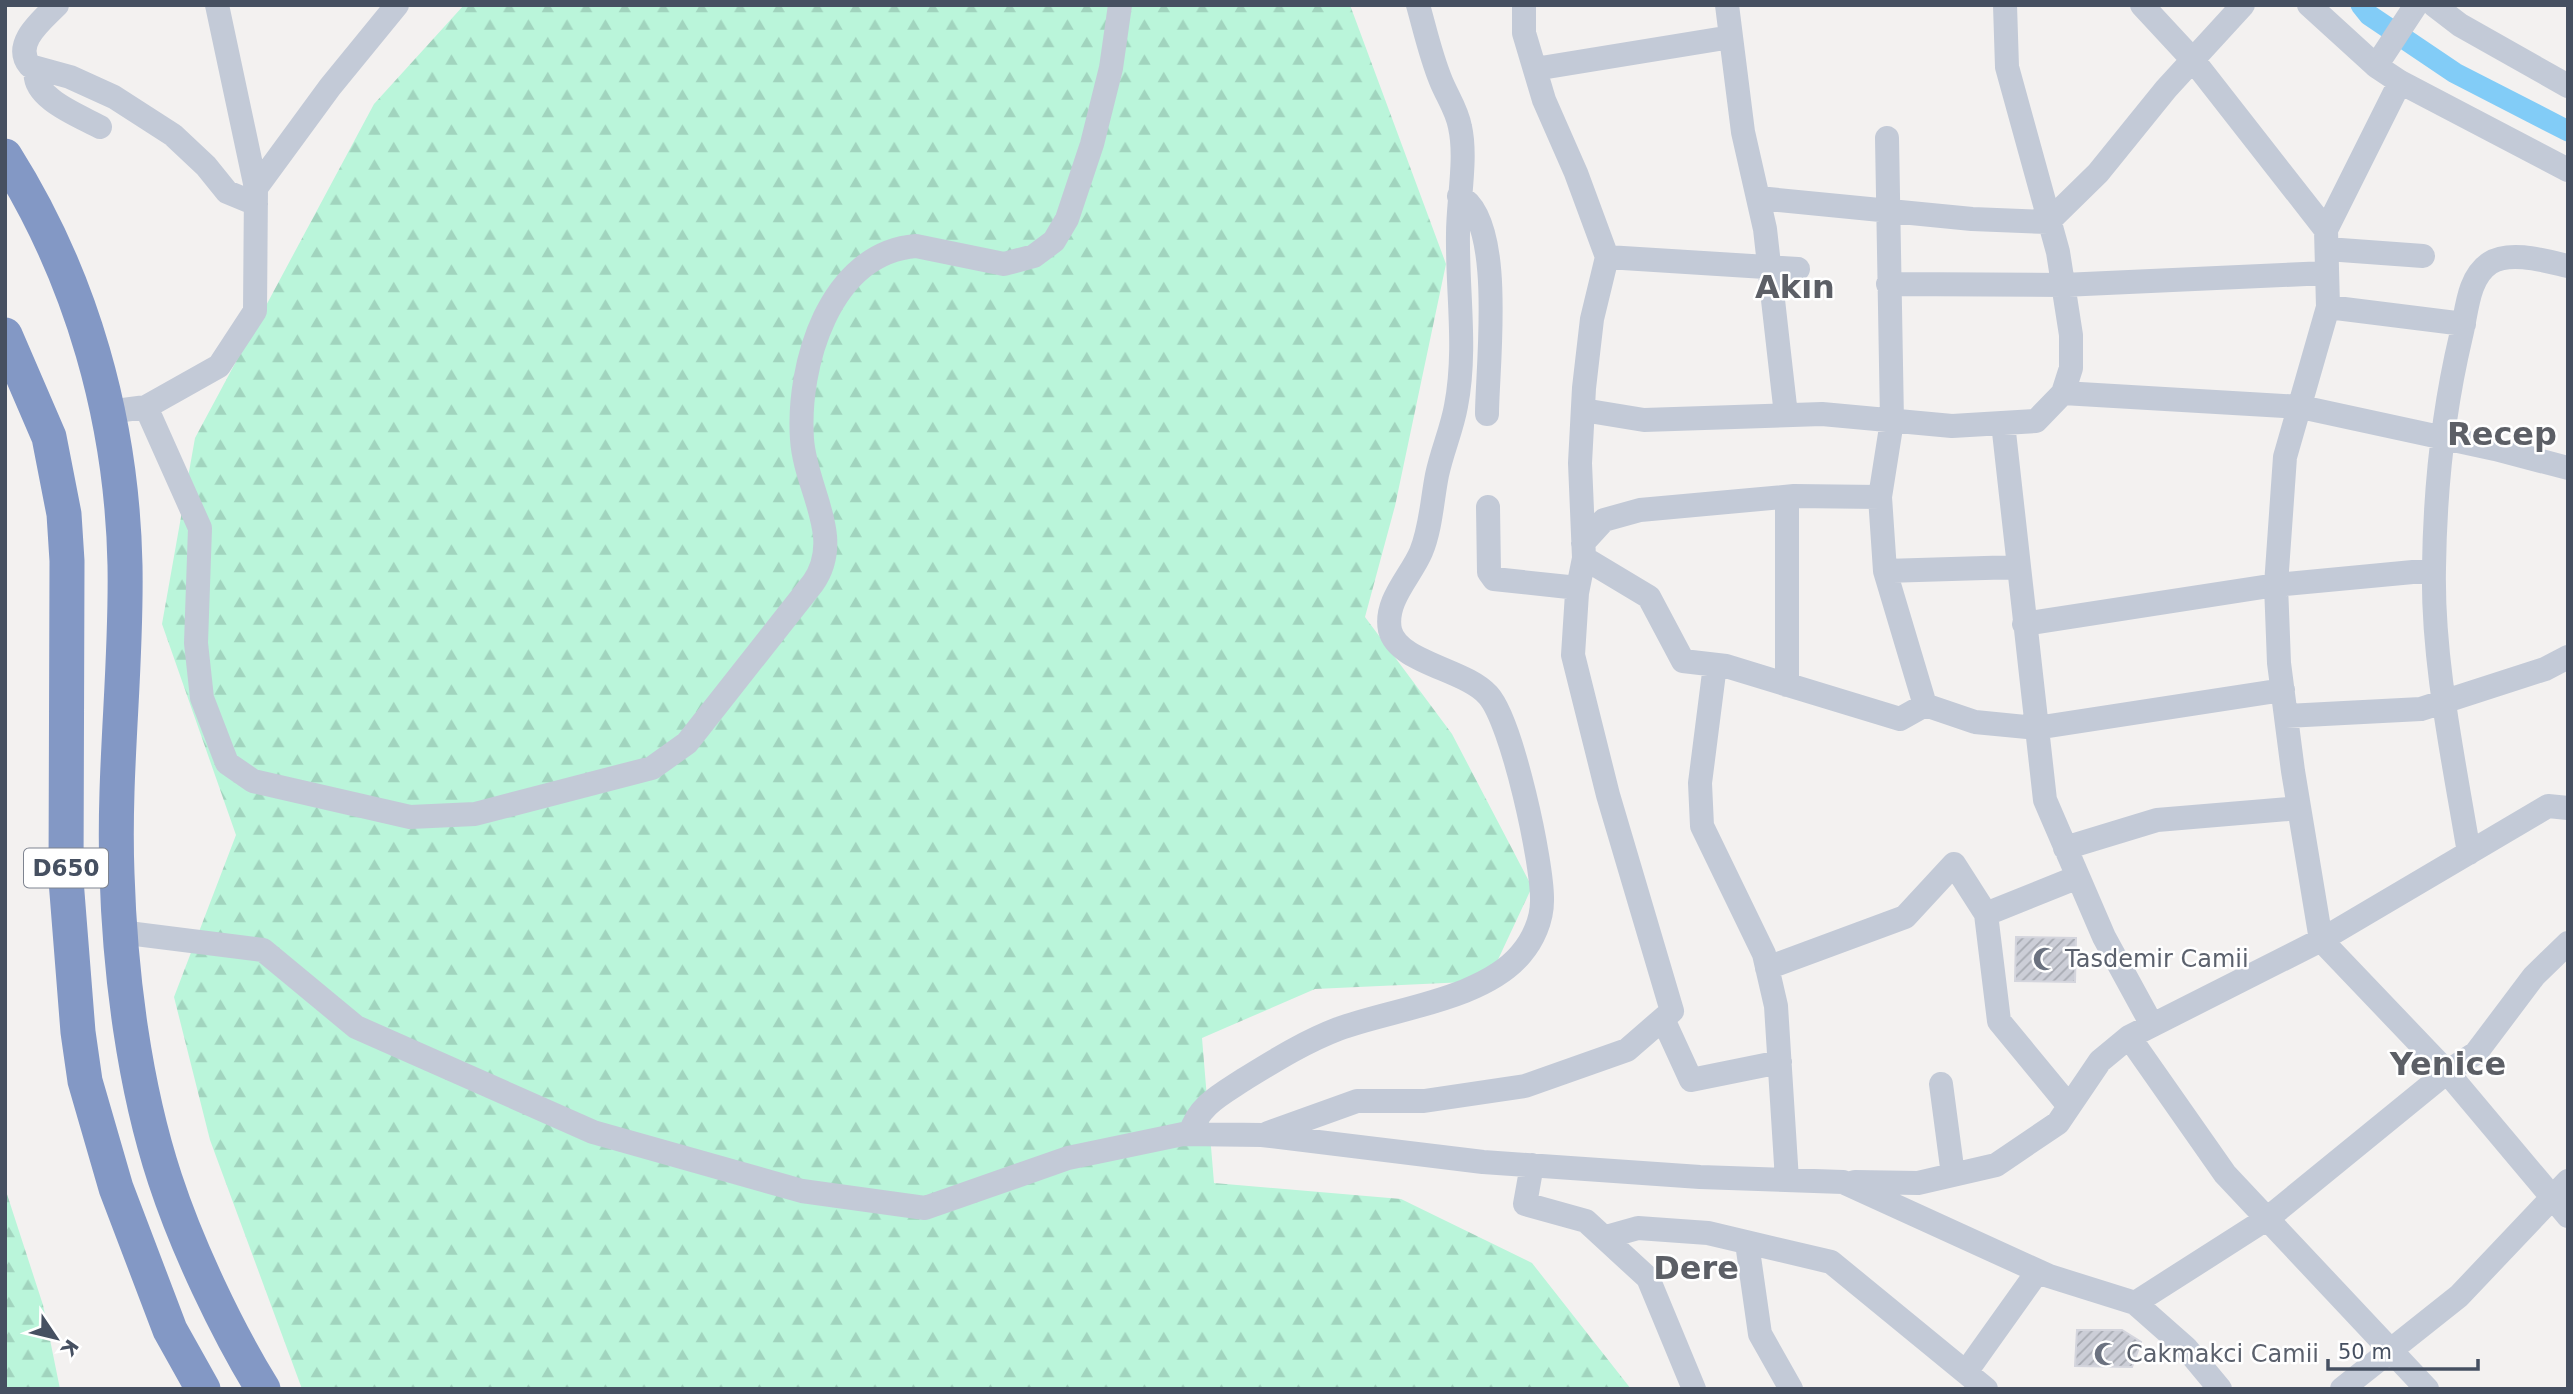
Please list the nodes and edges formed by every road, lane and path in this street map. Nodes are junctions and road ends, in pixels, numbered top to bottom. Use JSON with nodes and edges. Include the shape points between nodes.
{"nodes":[{"id":1,"x":57,"y":5,"type":"edge"},
{"id":2,"x":217,"y":5,"type":"edge"},
{"id":3,"x":397,"y":5,"type":"edge"},
{"id":4,"x":1121,"y":5,"type":"edge"},
{"id":5,"x":1418,"y":5,"type":"edge"},
{"id":6,"x":1524,"y":5,"type":"edge"},
{"id":7,"x":1727,"y":5,"type":"edge"},
{"id":8,"x":2005,"y":5,"type":"edge"},
{"id":9,"x":2142,"y":5,"type":"edge"},
{"id":10,"x":2243,"y":5,"type":"edge"},
{"id":11,"x":2309,"y":5,"type":"edge"},
{"id":12,"x":2434,"y":5,"type":"edge"},
{"id":13,"x":2411,"y":15,"type":"edge"},
{"id":14,"x":1731,"y":37,"type":"junction"},
{"id":15,"x":2193,"y":60,"type":"junction"},
{"id":16,"x":2380,"y":60,"type":"junction"},
{"id":17,"x":1535,"y":69,"type":"junction"},
{"id":18,"x":36,"y":70,"type":"junction"},
{"id":19,"x":2400,"y":82,"type":"junction"},
{"id":20,"x":2568,"y":86,"type":"edge"},
{"id":21,"x":100,"y":127,"type":"dead end"},
{"id":22,"x":1887,"y":138,"type":"dead end"},
{"id":23,"x":5,"y":156,"type":"edge"},
{"id":24,"x":2568,"y":170,"type":"edge"},
{"id":25,"x":256,"y":196,"type":"junction"},
{"id":26,"x":1459,"y":196,"type":"junction"},
{"id":27,"x":1758,"y":198,"type":"junction"},
{"id":28,"x":1886,"y":210,"type":"junction"},
{"id":29,"x":2048,"y":222,"type":"junction"},
{"id":30,"x":2327,"y":251,"type":"junction"},
{"id":31,"x":2423,"y":256,"type":"dead end"},
{"id":32,"x":1607,"y":257,"type":"junction"},
{"id":33,"x":1769,"y":265,"type":"junction"},
{"id":34,"x":2568,"y":266,"type":"edge"},
{"id":35,"x":1798,"y":269,"type":"dead end"},
{"id":36,"x":1888,"y":284,"type":"junction"},
{"id":37,"x":2063,"y":285,"type":"junction"},
{"id":38,"x":2328,"y":307,"type":"junction"},
{"id":39,"x":2464,"y":324,"type":"junction"},
{"id":40,"x":5,"y":335,"type":"edge"},
{"id":41,"x":2063,"y":393,"type":"junction"},
{"id":42,"x":146,"y":407,"type":"junction"},
{"id":43,"x":2301,"y":407,"type":"junction"},
{"id":44,"x":1583,"y":410,"type":"junction"},
{"id":45,"x":108,"y":412,"type":"junction"},
{"id":46,"x":1487,"y":414,"type":"dead end"},
{"id":47,"x":1786,"y":415,"type":"junction"},
{"id":48,"x":1892,"y":421,"type":"junction"},
{"id":49,"x":2003,"y":423,"type":"junction"},
{"id":50,"x":2441,"y":438,"type":"junction"},
{"id":51,"x":2568,"y":468,"type":"edge"},
{"id":52,"x":1787,"y":497,"type":"junction"},
{"id":53,"x":1880,"y":497,"type":"junction"},
{"id":54,"x":1488,"y":507,"type":"dead end"},
{"id":55,"x":1584,"y":550,"type":"junction"},
{"id":56,"x":2018,"y":567,"type":"junction"},
{"id":57,"x":2434,"y":570,"type":"junction"},
{"id":58,"x":1885,"y":571,"type":"junction"},
{"id":59,"x":2276,"y":585,"type":"junction"},
{"id":60,"x":1578,"y":588,"type":"junction"},
{"id":61,"x":2024,"y":624,"type":"junction"},
{"id":62,"x":2568,"y":657,"type":"edge"},
{"id":63,"x":1716,"y":665,"type":"junction"},
{"id":64,"x":1787,"y":685,"type":"junction"},
{"id":65,"x":2283,"y":690,"type":"junction"},
{"id":66,"x":2444,"y":701,"type":"junction"},
{"id":67,"x":1924,"y":705,"type":"junction"},
{"id":68,"x":2286,"y":716,"type":"junction"},
{"id":69,"x":2036,"y":727,"type":"junction"},
{"id":70,"x":2299,"y":808,"type":"junction"},
{"id":71,"x":2568,"y":808,"type":"edge"},
{"id":72,"x":2066,"y":848,"type":"junction"},
{"id":73,"x":2469,"y":853,"type":"junction"},
{"id":74,"x":2078,"y":877,"type":"junction"},
{"id":75,"x":1986,"y":914,"type":"junction"},
{"id":76,"x":120,"y":932,"type":"junction"},
{"id":77,"x":2321,"y":940,"type":"junction"},
{"id":78,"x":2568,"y":943,"type":"edge"},
{"id":79,"x":1767,"y":968,"type":"junction"},
{"id":80,"x":1663,"y":1019,"type":"junction"},
{"id":81,"x":2152,"y":1025,"type":"junction"},
{"id":82,"x":2129,"y":1037,"type":"junction"},
{"id":83,"x":1780,"y":1062,"type":"junction"},
{"id":84,"x":2447,"y":1072,"type":"junction"},
{"id":85,"x":1941,"y":1084,"type":"dead end"},
{"id":86,"x":2069,"y":1106,"type":"junction"},
{"id":87,"x":1190,"y":1134,"type":"junction"},
{"id":88,"x":1262,"y":1135,"type":"junction"},
{"id":89,"x":1532,"y":1165,"type":"junction"},
{"id":90,"x":1953,"y":1175,"type":"junction"},
{"id":91,"x":1787,"y":1180,"type":"junction"},
{"id":92,"x":1843,"y":1182,"type":"junction"},
{"id":93,"x":2563,"y":1198,"type":"edge"},
{"id":94,"x":2268,"y":1218,"type":"junction"},
{"id":95,"x":1605,"y":1237,"type":"junction"},
{"id":96,"x":1747,"y":1242,"type":"junction"},
{"id":97,"x":2038,"y":1271,"type":"junction"},
{"id":98,"x":2135,"y":1303,"type":"junction"},
{"id":99,"x":2391,"y":1352,"type":"junction"},
{"id":100,"x":1966,"y":1372,"type":"junction"},
{"id":101,"x":203,"y":1389,"type":"edge"},
{"id":102,"x":263,"y":1389,"type":"edge"},
{"id":103,"x":1694,"y":1389,"type":"edge"},
{"id":104,"x":1791,"y":1389,"type":"edge"},
{"id":105,"x":1986,"y":1389,"type":"edge"},
{"id":106,"x":2220,"y":1389,"type":"edge"},
{"id":107,"x":2342,"y":1389,"type":"edge"},
{"id":108,"x":2427,"y":1389,"type":"edge"}],
"edges":[{"from":1,"to":18,"type":"street","via":[[24,43],[25,60]]},
{"from":2,"to":25,"type":"street"},
{"from":3,"to":25,"type":"street","via":[[330,87]]},
{"from":4,"to":42,"type":"street","via":[[1092,144],[1067,219],[1054,241],[1034,256],[1004,264],[902,247],[873,260],[840,292],[814,345],[801,415],[806,467],[826,528],[825,564],[687,743],[652,768],[475,814],[410,817],[253,781],[227,763],[202,698],[196,643],[200,528]]},
{"from":5,"to":26,"type":"street","via":[[1439,76],[1460,125]]},
{"from":6,"to":17,"type":"street","via":[[1524,33]]},
{"from":7,"to":14,"type":"street"},
{"from":8,"to":29,"type":"street","via":[[2007,67]]},
{"from":9,"to":15,"type":"street"},
{"from":10,"to":15,"type":"street"},
{"from":11,"to":16,"type":"street"},
{"from":12,"to":20,"type":"street","via":[[2460,25]]},
{"from":13,"to":16,"type":"street"},
{"from":14,"to":17,"type":"street"},
{"from":14,"to":27,"type":"street","via":[[1743,132]]},
{"from":15,"to":29,"type":"street","via":[[2098,173]]},
{"from":15,"to":30,"type":"street"},
{"from":16,"to":19,"type":"street"},
{"from":17,"to":32,"type":"street"},
{"from":18,"to":21,"type":"street","via":[[40,89]]},
{"from":18,"to":25,"type":"street","via":[[70,77],[114,97],[173,135],[228,192]]},
{"from":19,"to":24,"type":"street"},
{"from":19,"to":30,"type":"street"},
{"from":22,"to":28,"type":"street"},
{"from":23,"to":45,"type":"highway","number":"D650","via":[[38,209],[80,309]]},
{"from":25,"to":42,"type":"street","via":[[255,311],[219,366]]},
{"from":26,"to":46,"type":"street","via":[[1478,215],[1489,271],[1492,310]]},
{"from":26,"to":87,"type":"street","via":[[1459,390],[1426,537],[1399,590],[1390,629],[1403,650],[1478,685],[1504,719],[1531,830],[1541,915],[1529,944],[1508,967],[1439,1000],[1336,1030],[1293,1050],[1199,1111]]},
{"from":27,"to":28,"type":"street"},
{"from":27,"to":33,"type":"street"},
{"from":28,"to":29,"type":"street"},
{"from":28,"to":36,"type":"street"},
{"from":29,"to":37,"type":"street"},
{"from":30,"to":31,"type":"street"},
{"from":30,"to":37,"type":"street"},
{"from":30,"to":38,"type":"street"},
{"from":32,"to":33,"type":"street"},
{"from":32,"to":44,"type":"street","via":[[1592,319]]},
{"from":33,"to":35,"type":"street"},
{"from":33,"to":47,"type":"street"},
{"from":34,"to":39,"type":"street","via":[[2522,258],[2490,263],[2473,288]]},
{"from":36,"to":37,"type":"street"},
{"from":36,"to":48,"type":"street"},
{"from":37,"to":41,"type":"street","via":[[2071,335],[2071,368]]},
{"from":38,"to":39,"type":"street"},
{"from":38,"to":43,"type":"street"},
{"from":39,"to":50,"type":"street"},
{"from":40,"to":101,"type":"highway","number":"D650","via":[[49,437],[64,514],[66,880],[85,1081],[116,1188],[170,1331]]},
{"from":41,"to":43,"type":"street"},
{"from":41,"to":49,"type":"street","via":[[2036,421]]},
{"from":42,"to":45,"type":"street"},
{"from":43,"to":50,"type":"street"},
{"from":43,"to":59,"type":"street","via":[[2285,457]]},
{"from":44,"to":47,"type":"street","via":[[1644,420]]},
{"from":44,"to":55,"type":"street"},
{"from":45,"to":76,"type":"highway","number":"D650","via":[[122,502],[125,567],[116,870]]},
{"from":47,"to":48,"type":"street"},
{"from":48,"to":49,"type":"street","via":[[1952,426]]},
{"from":48,"to":53,"type":"street"},
{"from":49,"to":56,"type":"street"},
{"from":50,"to":51,"type":"street"},
{"from":50,"to":57,"type":"street"},
{"from":52,"to":53,"type":"street"},
{"from":52,"to":55,"type":"street","via":[[1640,510],[1604,520]]},
{"from":52,"to":64,"type":"street"},
{"from":53,"to":58,"type":"street"},
{"from":54,"to":60,"type":"street","via":[[1489,572],[1494,579]]},
{"from":55,"to":60,"type":"street"},
{"from":55,"to":63,"type":"street","via":[[1649,597],[1683,661]]},
{"from":56,"to":58,"type":"street"},
{"from":56,"to":61,"type":"street"},
{"from":57,"to":59,"type":"street"},
{"from":57,"to":66,"type":"street"},
{"from":58,"to":67,"type":"street"},
{"from":59,"to":61,"type":"street"},
{"from":59,"to":65,"type":"street"},
{"from":60,"to":80,"type":"street","via":[[1573,654],[1608,795],[1672,1011]]},
{"from":61,"to":69,"type":"street"},
{"from":62,"to":66,"type":"street","via":[[2545,669]]},
{"from":63,"to":64,"type":"street"},
{"from":63,"to":79,"type":"street","via":[[1700,783],[1702,826]]},
{"from":64,"to":67,"type":"street","via":[[1900,719]]},
{"from":65,"to":68,"type":"street"},
{"from":65,"to":69,"type":"street"},
{"from":66,"to":68,"type":"street","via":[[2421,709]]},
{"from":66,"to":73,"type":"street"},
{"from":67,"to":69,"type":"street","via":[[1975,722]]},
{"from":68,"to":70,"type":"street"},
{"from":69,"to":72,"type":"street","via":[[2045,800]]},
{"from":70,"to":72,"type":"street","via":[[2158,820]]},
{"from":70,"to":77,"type":"street"},
{"from":71,"to":73,"type":"street","via":[[2548,807]]},
{"from":72,"to":74,"type":"street"},
{"from":73,"to":77,"type":"street"},
{"from":74,"to":75,"type":"street"},
{"from":74,"to":81,"type":"street","via":[[2104,937]]},
{"from":75,"to":79,"type":"street","via":[[1954,864],[1905,918]]},
{"from":75,"to":86,"type":"street","via":[[1999,1021]]},
{"from":76,"to":87,"type":"street","via":[[263,950],[356,1027],[593,1132],[802,1191],[925,1208],[1068,1158]]},
{"from":76,"to":102,"type":"highway","number":"D650","via":[[131,1024],[165,1179],[243,1356]]},
{"from":77,"to":81,"type":"street"},
{"from":77,"to":84,"type":"street"},
{"from":78,"to":84,"type":"street","via":[[2534,976],[2476,1053]]},
{"from":79,"to":83,"type":"street","via":[[1776,1006]]},
{"from":80,"to":83,"type":"street","via":[[1690,1080]]},
{"from":80,"to":88,"type":"street","via":[[1627,1050],[1525,1086],[1424,1101],[1357,1101]]},
{"from":81,"to":82,"type":"street"},
{"from":82,"to":86,"type":"street","via":[[2100,1061]]},
{"from":82,"to":94,"type":"street","via":[[2225,1174]]},
{"from":83,"to":91,"type":"street"},
{"from":84,"to":93,"type":"street"},
{"from":84,"to":94,"type":"street"},
{"from":85,"to":90,"type":"street"},
{"from":86,"to":90,"type":"street","via":[[2057,1122],[1996,1165]]},
{"from":87,"to":88,"type":"street"},
{"from":88,"to":89,"type":"street"},
{"from":89,"to":91,"type":"street"},
{"from":89,"to":95,"type":"street","via":[[1525,1204],[1586,1221]]},
{"from":90,"to":92,"type":"street","via":[[1918,1184]]},
{"from":91,"to":92,"type":"street"},
{"from":92,"to":97,"type":"street"},
{"from":93,"to":99,"type":"street","via":[[2459,1296]]},
{"from":94,"to":98,"type":"street"},
{"from":94,"to":99,"type":"street"},
{"from":95,"to":96,"type":"street","via":[[1638,1228],[1708,1233]]},
{"from":95,"to":103,"type":"street","via":[[1648,1278]]},
{"from":96,"to":100,"type":"street","via":[[1831,1262]]},
{"from":96,"to":104,"type":"street","via":[[1760,1334]]},
{"from":97,"to":98,"type":"street"},
{"from":97,"to":100,"type":"street"},
{"from":98,"to":106,"type":"street","via":[[2186,1348]]},
{"from":99,"to":107,"type":"street"},
{"from":99,"to":108,"type":"street"},
{"from":100,"to":105,"type":"street"}]}
